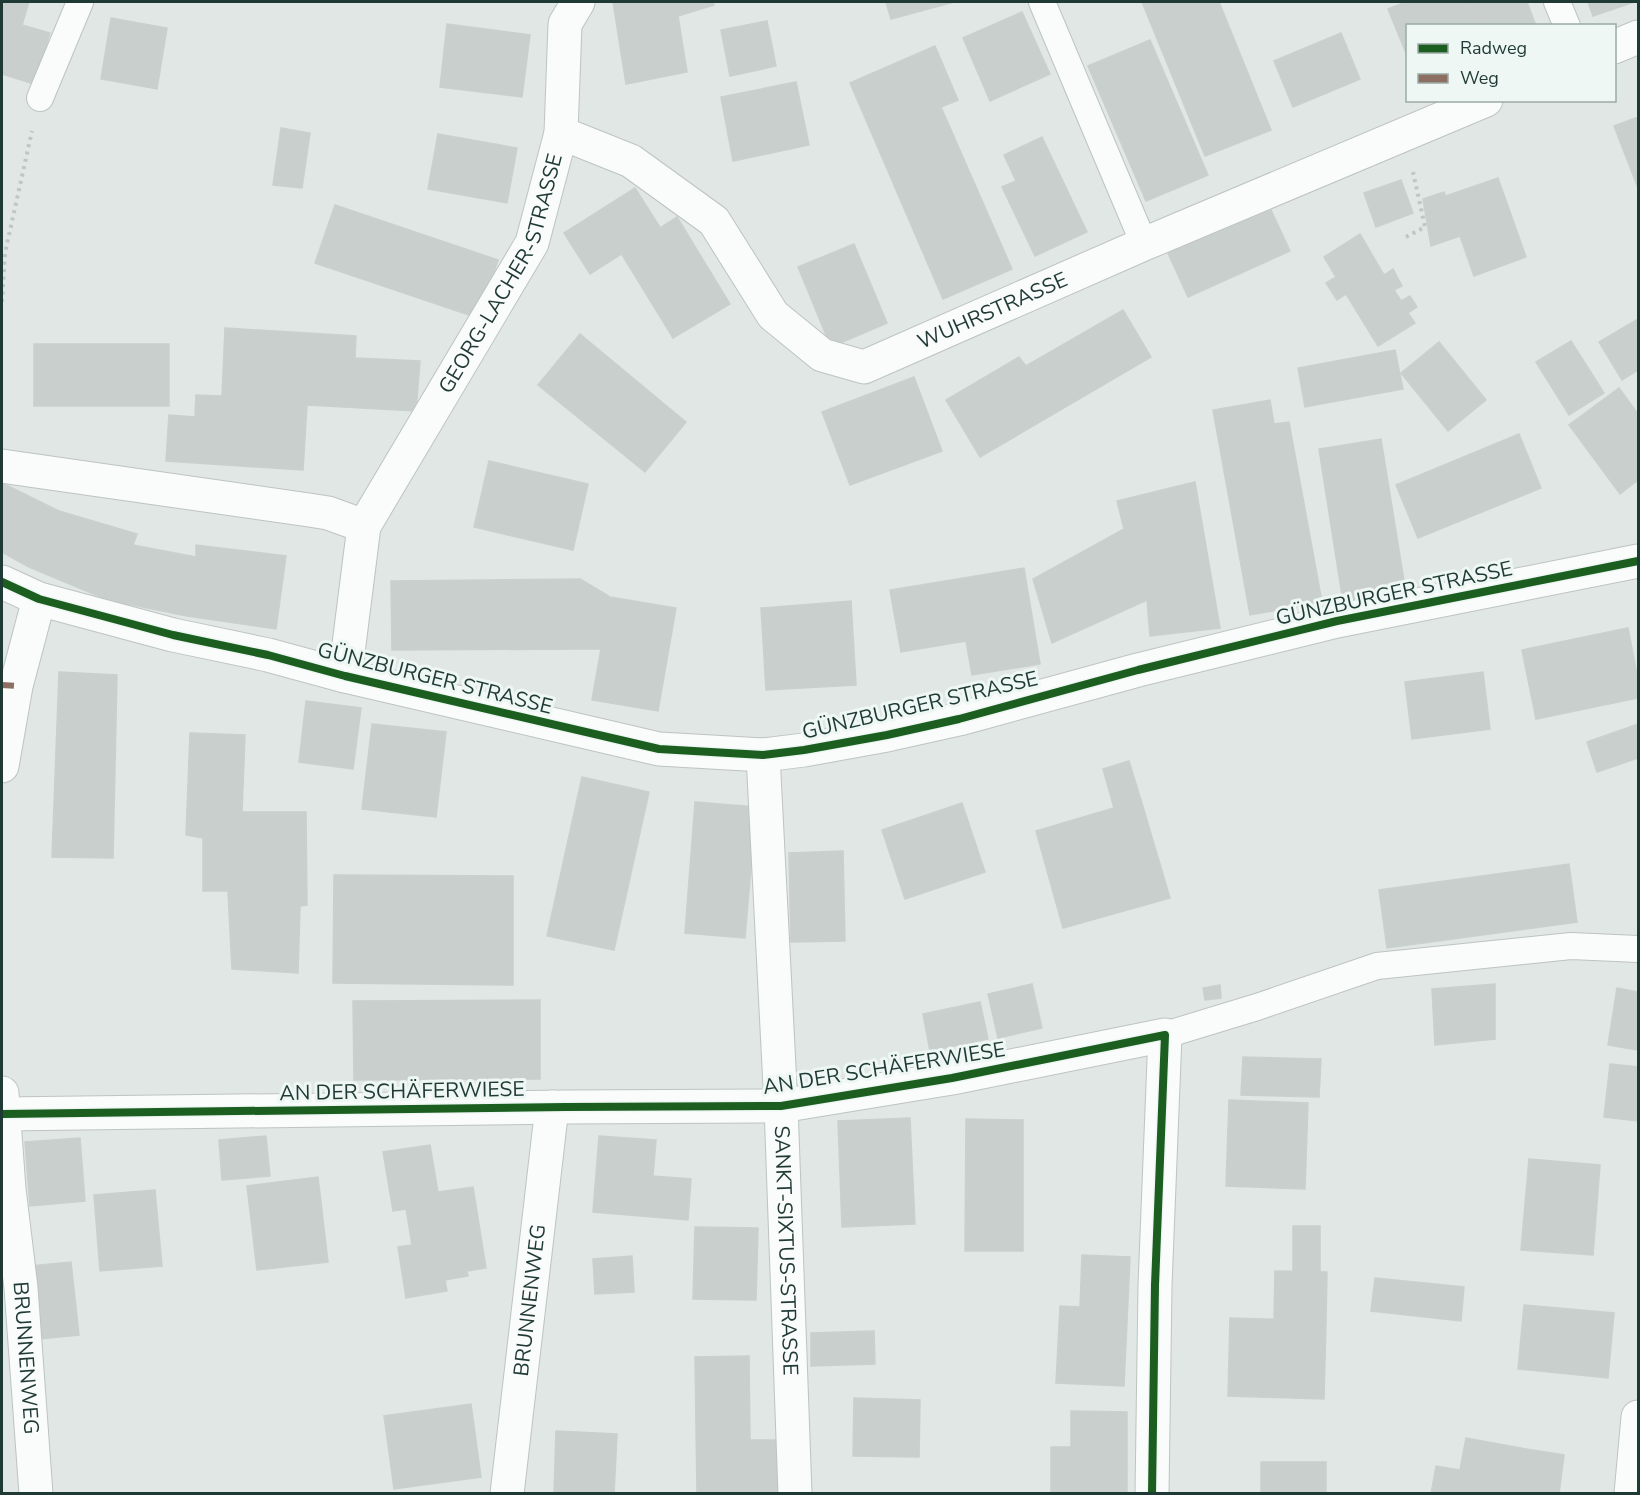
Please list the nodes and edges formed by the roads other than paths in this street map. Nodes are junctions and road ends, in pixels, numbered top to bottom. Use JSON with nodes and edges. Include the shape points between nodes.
{"nodes":[{"id":1,"x":80,"y":2,"type":"edge"},
{"id":2,"x":578,"y":2,"type":"edge"},
{"id":3,"x":1042,"y":2,"type":"edge"},
{"id":4,"x":1557,"y":2,"type":"edge"},
{"id":5,"x":1566,"y":24,"type":"edge"},
{"id":6,"x":1638,"y":37,"type":"edge"},
{"id":7,"x":1616,"y":45,"type":"edge"},
{"id":8,"x":40,"y":98,"type":"road end"},
{"id":9,"x":1481,"y":102,"type":"edge"},
{"id":10,"x":561,"y":133,"type":"junction"},
{"id":11,"x":1144,"y":244,"type":"junction"},
{"id":12,"x":2,"y":466,"type":"edge"},
{"id":13,"x":364,"y":526,"type":"junction"},
{"id":14,"x":1638,"y":561,"type":"edge"},
{"id":15,"x":2,"y":582,"type":"edge"},
{"id":16,"x":39,"y":599,"type":"junction"},
{"id":17,"x":345,"y":676,"type":"junction"},
{"id":18,"x":9,"y":686,"type":"edge"},
{"id":19,"x":763,"y":755,"type":"junction"},
{"id":20,"x":2,"y":766,"type":"edge"},
{"id":21,"x":1638,"y":949,"type":"edge"},
{"id":22,"x":1165,"y":1035,"type":"junction"},
{"id":23,"x":2,"y":1103,"type":"edge"},
{"id":24,"x":782,"y":1106,"type":"junction"},
{"id":25,"x":552,"y":1107,"type":"junction"},
{"id":26,"x":1638,"y":1417,"type":"edge"},
{"id":27,"x":36,"y":1494,"type":"edge"},
{"id":28,"x":507,"y":1494,"type":"edge"},
{"id":29,"x":795,"y":1494,"type":"edge"},
{"id":30,"x":1152,"y":1494,"type":"edge"},
{"id":31,"x":1631,"y":1494,"type":"edge"}],
"edges":[{"from":1,"to":8,"type":"lane"},
{"from":2,"to":10,"type":"street","name":"GEORG-LACHER-STRASSE","via":[[565,24]]},
{"from":3,"to":11,"type":"lane"},
{"from":4,"to":5,"type":"lane"},
{"from":6,"to":7,"type":"street"},
{"from":9,"to":11,"type":"street","name":"WUHRSTRASSE"},
{"from":10,"to":11,"type":"street","name":"WUHRSTRASSE","via":[[631,160],[714,221],[773,315],[822,355],[864,367]]},
{"from":10,"to":13,"type":"street","name":"GEORG-LACHER-STRASSE","via":[[532,243]]},
{"from":12,"to":13,"type":"street","via":[[328,513]]},
{"from":13,"to":17,"type":"street","name":"GEORG-LACHER-STRASSE"},
{"from":14,"to":19,"type":"street","name":"GÜNZBURGER STRASSE","via":[[1326,624],[887,735]]},
{"from":15,"to":16,"type":"street","name":"GÜNZBURGER STRASSE"},
{"from":16,"to":17,"type":"street","name":"GÜNZBURGER STRASSE"},
{"from":16,"to":18,"type":"street"},
{"from":17,"to":19,"type":"street","name":"GÜNZBURGER STRASSE","via":[[659,749]]},
{"from":18,"to":20,"type":"street"},
{"from":19,"to":24,"type":"street","name":"SANKT-SIXTUS-STRASSE"},
{"from":21,"to":22,"type":"lane","via":[[1571,946],[1377,966]]},
{"from":22,"to":24,"type":"street","name":"AN DER SCHÄFERWIESE","via":[[952,1078]]},
{"from":22,"to":30,"type":"street"},
{"from":23,"to":25,"type":"street","name":"AN DER SCHÄFERWIESE"},
{"from":23,"to":27,"type":"street","name":"BRUNNENWEG"},
{"from":24,"to":25,"type":"street","name":"AN DER SCHÄFERWIESE"},
{"from":24,"to":29,"type":"street","name":"SANKT-SIXTUS-STRASSE"},
{"from":25,"to":28,"type":"street","name":"BRUNNENWEG"},
{"from":26,"to":31,"type":"street"}]}
